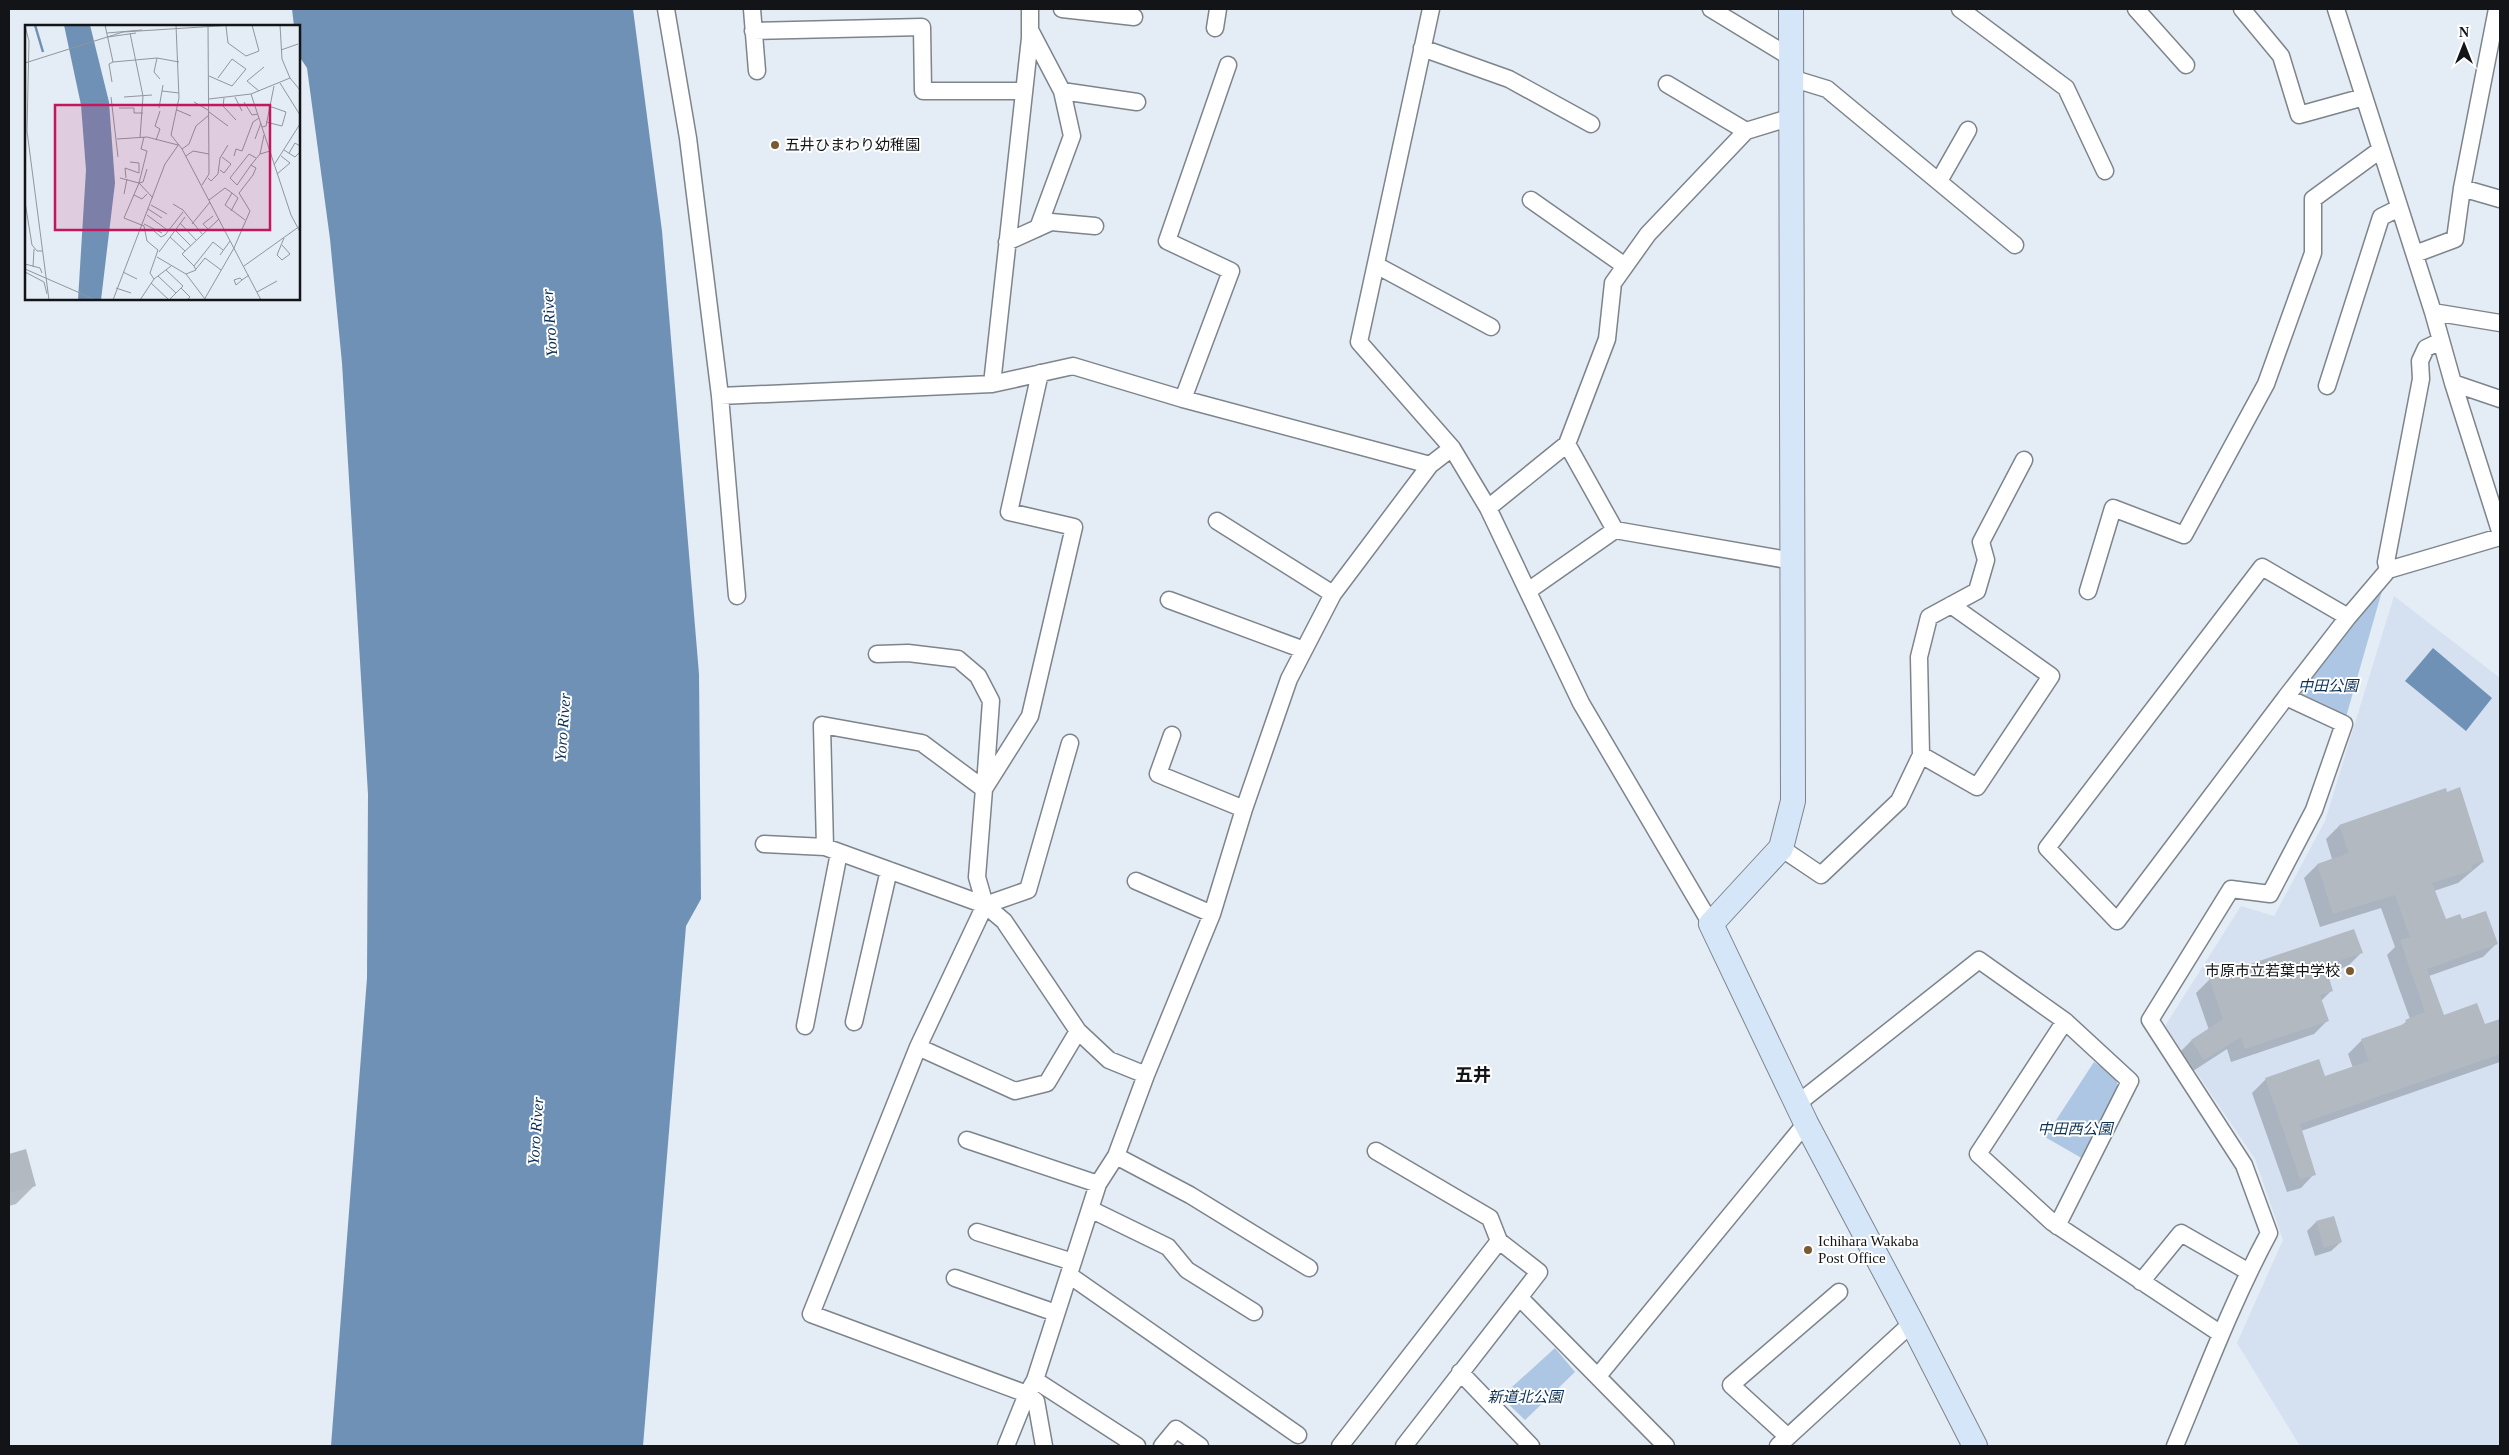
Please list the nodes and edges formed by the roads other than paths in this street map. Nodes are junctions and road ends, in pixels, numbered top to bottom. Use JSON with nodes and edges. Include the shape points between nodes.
{"nodes":[{"id":1,"x":666,"y":9,"type":"edge"},
{"id":2,"x":752,"y":9,"type":"edge"},
{"id":3,"x":1030,"y":9,"type":"edge"},
{"id":4,"x":1062,"y":9,"type":"edge"},
{"id":5,"x":1218,"y":9,"type":"edge"},
{"id":6,"x":1430,"y":9,"type":"edge"},
{"id":7,"x":1711,"y":9,"type":"edge"},
{"id":8,"x":1791,"y":9,"type":"edge"},
{"id":9,"x":1960,"y":9,"type":"edge"},
{"id":10,"x":2136,"y":9,"type":"edge"},
{"id":11,"x":2242,"y":9,"type":"edge"},
{"id":12,"x":2336,"y":9,"type":"edge"},
{"id":13,"x":2498,"y":9,"type":"edge"},
{"id":14,"x":1134,"y":17,"type":"dead end"},
{"id":15,"x":1215,"y":28,"type":"dead end"},
{"id":16,"x":1030,"y":30,"type":"junction"},
{"id":17,"x":754,"y":31,"type":"junction"},
{"id":18,"x":1422,"y":48,"type":"junction"},
{"id":19,"x":1228,"y":65,"type":"dead end"},
{"id":20,"x":2186,"y":65,"type":"dead end"},
{"id":21,"x":1791,"y":67,"type":"junction"},
{"id":22,"x":757,"y":71,"type":"dead end"},
{"id":23,"x":1667,"y":84,"type":"dead end"},
{"id":24,"x":1024,"y":90,"type":"junction"},
{"id":25,"x":1062,"y":91,"type":"junction"},
{"id":26,"x":2364,"y":97,"type":"junction"},
{"id":27,"x":1137,"y":102,"type":"dead end"},
{"id":28,"x":1792,"y":117,"type":"junction"},
{"id":29,"x":1591,"y":124,"type":"dead end"},
{"id":30,"x":1968,"y":130,"type":"dead end"},
{"id":31,"x":1746,"y":131,"type":"junction"},
{"id":32,"x":2380,"y":150,"type":"junction"},
{"id":33,"x":2105,"y":171,"type":"dead end"},
{"id":34,"x":1938,"y":182,"type":"junction"},
{"id":35,"x":2462,"y":188,"type":"junction"},
{"id":36,"x":2500,"y":199,"type":"edge"},
{"id":37,"x":1531,"y":200,"type":"dead end"},
{"id":38,"x":2399,"y":208,"type":"junction"},
{"id":39,"x":1095,"y":226,"type":"dead end"},
{"id":40,"x":1038,"y":228,"type":"junction"},
{"id":41,"x":1007,"y":242,"type":"junction"},
{"id":42,"x":2015,"y":245,"type":"dead end"},
{"id":43,"x":2415,"y":254,"type":"junction"},
{"id":44,"x":1376,"y":265,"type":"junction"},
{"id":45,"x":1625,"y":266,"type":"junction"},
{"id":46,"x":2434,"y":312,"type":"junction"},
{"id":47,"x":2500,"y":323,"type":"edge"},
{"id":48,"x":1491,"y":327,"type":"dead end"},
{"id":49,"x":2441,"y":341,"type":"junction"},
{"id":50,"x":1040,"y":373,"type":"junction"},
{"id":51,"x":2453,"y":383,"type":"junction"},
{"id":52,"x":992,"y":384,"type":"junction"},
{"id":53,"x":2328,"y":386,"type":"dead end"},
{"id":54,"x":720,"y":396,"type":"junction"},
{"id":55,"x":1183,"y":398,"type":"junction"},
{"id":56,"x":2500,"y":399,"type":"edge"},
{"id":57,"x":1567,"y":444,"type":"junction"},
{"id":58,"x":1452,"y":448,"type":"junction"},
{"id":59,"x":2024,"y":460,"type":"dead end"},
{"id":60,"x":1430,"y":465,"type":"junction"},
{"id":61,"x":1488,"y":508,"type":"junction"},
{"id":62,"x":1217,"y":522,"type":"dead end"},
{"id":63,"x":1615,"y":530,"type":"junction"},
{"id":64,"x":2500,"y":531,"type":"edge"},
{"id":65,"x":2500,"y":536,"type":"edge"},
{"id":66,"x":1793,"y":561,"type":"junction"},
{"id":67,"x":2388,"y":570,"type":"junction"},
{"id":68,"x":1528,"y":591,"type":"junction"},
{"id":69,"x":2088,"y":591,"type":"dead end"},
{"id":70,"x":1333,"y":594,"type":"junction"},
{"id":71,"x":737,"y":596,"type":"dead end"},
{"id":72,"x":1169,"y":600,"type":"dead end"},
{"id":73,"x":1951,"y":605,"type":"junction"},
{"id":74,"x":2348,"y":617,"type":"junction"},
{"id":75,"x":1304,"y":650,"type":"junction"},
{"id":76,"x":877,"y":654,"type":"dead end"},
{"id":77,"x":2286,"y":697,"type":"junction"},
{"id":78,"x":1172,"y":735,"type":"dead end"},
{"id":79,"x":1070,"y":743,"type":"dead end"},
{"id":80,"x":1921,"y":755,"type":"junction"},
{"id":81,"x":984,"y":789,"type":"junction"},
{"id":82,"x":1244,"y":809,"type":"junction"},
{"id":83,"x":764,"y":844,"type":"dead end"},
{"id":84,"x":1781,"y":848,"type":"junction"},
{"id":85,"x":832,"y":850,"type":"junction"},
{"id":86,"x":889,"y":870,"type":"junction"},
{"id":87,"x":1136,"y":881,"type":"dead end"},
{"id":88,"x":985,"y":905,"type":"junction"},
{"id":89,"x":1212,"y":914,"type":"junction"},
{"id":90,"x":1711,"y":924,"type":"junction"},
{"id":91,"x":2065,"y":1021,"type":"junction"},
{"id":92,"x":854,"y":1022,"type":"dead end"},
{"id":93,"x":805,"y":1026,"type":"dead end"},
{"id":94,"x":1078,"y":1031,"type":"junction"},
{"id":95,"x":918,"y":1047,"type":"junction"},
{"id":96,"x":1146,"y":1075,"type":"junction"},
{"id":97,"x":1802,"y":1114,"type":"junction"},
{"id":98,"x":967,"y":1140,"type":"dead end"},
{"id":99,"x":1376,"y":1151,"type":"dead end"},
{"id":100,"x":1116,"y":1156,"type":"junction"},
{"id":101,"x":1098,"y":1184,"type":"junction"},
{"id":102,"x":1090,"y":1209,"type":"junction"},
{"id":103,"x":2057,"y":1226,"type":"junction"},
{"id":104,"x":977,"y":1232,"type":"dead end"},
{"id":105,"x":1498,"y":1241,"type":"junction"},
{"id":106,"x":1071,"y":1268,"type":"junction"},
{"id":107,"x":1308,"y":1268,"type":"dead end"},
{"id":108,"x":2249,"y":1272,"type":"junction"},
{"id":109,"x":955,"y":1278,"type":"dead end"},
{"id":110,"x":2141,"y":1282,"type":"junction"},
{"id":111,"x":1840,"y":1292,"type":"dead end"},
{"id":112,"x":1520,"y":1298,"type":"junction"},
{"id":113,"x":1254,"y":1312,"type":"dead end"},
{"id":114,"x":1056,"y":1313,"type":"junction"},
{"id":115,"x":1912,"y":1323,"type":"junction"},
{"id":116,"x":2221,"y":1334,"type":"junction"},
{"id":117,"x":1460,"y":1372,"type":"junction"},
{"id":118,"x":1598,"y":1376,"type":"junction"},
{"id":119,"x":1035,"y":1380,"type":"junction"},
{"id":120,"x":1026,"y":1394,"type":"junction"},
{"id":121,"x":1298,"y":1435,"type":"dead end"},
{"id":122,"x":1783,"y":1442,"type":"edge"},
{"id":123,"x":1006,"y":1446,"type":"edge"},
{"id":124,"x":1044,"y":1446,"type":"edge"},
{"id":125,"x":1137,"y":1446,"type":"edge"},
{"id":126,"x":1162,"y":1446,"type":"edge"},
{"id":127,"x":1200,"y":1446,"type":"edge"},
{"id":128,"x":1340,"y":1446,"type":"edge"},
{"id":129,"x":1404,"y":1446,"type":"edge"},
{"id":130,"x":1531,"y":1446,"type":"edge"},
{"id":131,"x":1666,"y":1446,"type":"edge"},
{"id":132,"x":1975,"y":1446,"type":"edge"},
{"id":133,"x":2175,"y":1446,"type":"edge"}],
"edges":[{"from":1,"to":54,"type":"street","via":[[688,138]]},
{"from":2,"to":17,"type":"street"},
{"from":3,"to":16,"type":"street"},
{"from":4,"to":14,"type":"street"},
{"from":5,"to":15,"type":"street"},
{"from":6,"to":18,"type":"street"},
{"from":7,"to":21,"type":"street"},
{"from":8,"to":21,"type":"street"},
{"from":9,"to":33,"type":"street","via":[[2066,88]]},
{"from":10,"to":20,"type":"street"},
{"from":11,"to":26,"type":"street","via":[[2281,56],[2299,115]]},
{"from":12,"to":26,"type":"street"},
{"from":13,"to":35,"type":"street"},
{"from":16,"to":24,"type":"street"},
{"from":16,"to":25,"type":"street"},
{"from":17,"to":22,"type":"street"},
{"from":17,"to":24,"type":"street","via":[[922,27],[923,90]]},
{"from":18,"to":29,"type":"street","via":[[1509,79]]},
{"from":18,"to":44,"type":"street"},
{"from":19,"to":55,"type":"street","via":[[1167,241],[1231,271]]},
{"from":21,"to":28,"type":"street"},
{"from":21,"to":34,"type":"street","via":[[1827,89]]},
{"from":23,"to":31,"type":"street"},
{"from":24,"to":41,"type":"street"},
{"from":25,"to":27,"type":"street"},
{"from":25,"to":40,"type":"street","via":[[1072,136]]},
{"from":26,"to":32,"type":"street"},
{"from":28,"to":31,"type":"street"},
{"from":28,"to":66,"type":"street"},
{"from":30,"to":34,"type":"street"},
{"from":31,"to":45,"type":"street","via":[[1648,234]]},
{"from":32,"to":38,"type":"street"},
{"from":32,"to":69,"type":"street","via":[[2313,198],[2313,253],[2266,384],[2184,535],[2113,508]]},
{"from":34,"to":42,"type":"street"},
{"from":35,"to":36,"type":"street"},
{"from":35,"to":43,"type":"street","via":[[2455,239]]},
{"from":37,"to":45,"type":"street"},
{"from":38,"to":43,"type":"street"},
{"from":38,"to":53,"type":"street","via":[[2381,217]]},
{"from":39,"to":40,"type":"street","via":[[1051,222]]},
{"from":40,"to":41,"type":"street"},
{"from":41,"to":52,"type":"street"},
{"from":43,"to":46,"type":"street"},
{"from":44,"to":48,"type":"street"},
{"from":44,"to":58,"type":"street","via":[[1359,342]]},
{"from":45,"to":57,"type":"street","via":[[1613,284],[1607,339]]},
{"from":46,"to":47,"type":"street"},
{"from":46,"to":49,"type":"street"},
{"from":49,"to":51,"type":"street"},
{"from":49,"to":67,"type":"street","via":[[2426,348],[2420,360],[2421,379],[2386,562]]},
{"from":50,"to":52,"type":"street"},
{"from":50,"to":55,"type":"street","via":[[1073,366]]},
{"from":50,"to":81,"type":"street","via":[[1009,512],[1074,527],[1030,716]]},
{"from":51,"to":56,"type":"street"},
{"from":51,"to":64,"type":"street"},
{"from":52,"to":54,"type":"street"},
{"from":54,"to":71,"type":"street"},
{"from":55,"to":60,"type":"street"},
{"from":57,"to":61,"type":"street"},
{"from":57,"to":63,"type":"street"},
{"from":58,"to":60,"type":"street"},
{"from":58,"to":61,"type":"street"},
{"from":59,"to":73,"type":"street","via":[[1981,542],[1986,560],[1977,591]]},
{"from":60,"to":70,"type":"street"},
{"from":61,"to":68,"type":"street"},
{"from":62,"to":70,"type":"street"},
{"from":63,"to":66,"type":"street"},
{"from":63,"to":68,"type":"street"},
{"from":65,"to":67,"type":"street"},
{"from":66,"to":84,"type":"street","via":[[1793,802]]},
{"from":67,"to":74,"type":"street"},
{"from":68,"to":90,"type":"street","via":[[1581,703]]},
{"from":70,"to":75,"type":"street"},
{"from":72,"to":75,"type":"street"},
{"from":73,"to":80,"type":"street","via":[[1929,617],[1919,656]]},
{"from":73,"to":80,"type":"street","via":[[2051,676],[1977,787]]},
{"from":74,"to":77,"type":"street"},
{"from":74,"to":77,"type":"street","via":[[2262,567],[2047,848],[2117,921]]},
{"from":75,"to":82,"type":"street","via":[[1289,678]]},
{"from":76,"to":81,"type":"street","via":[[908,653],[958,659],[978,676],[991,700]]},
{"from":77,"to":108,"type":"street","via":[[2344,724],[2314,810],[2270,894],[2231,889],[2150,1020],[2244,1165],[2269,1233]]},
{"from":78,"to":82,"type":"street","via":[[1158,774]]},
{"from":79,"to":88,"type":"street","via":[[1028,890]]},
{"from":80,"to":84,"type":"street","via":[[1899,801],[1821,875]]},
{"from":81,"to":85,"type":"street","via":[[922,743],[822,725]]},
{"from":81,"to":88,"type":"street","via":[[977,877]]},
{"from":82,"to":89,"type":"street"},
{"from":83,"to":85,"type":"street"},
{"from":84,"to":90,"type":"street"},
{"from":85,"to":86,"type":"street"},
{"from":85,"to":93,"type":"street"},
{"from":86,"to":88,"type":"street"},
{"from":86,"to":92,"type":"street"},
{"from":87,"to":89,"type":"street"},
{"from":88,"to":94,"type":"street","via":[[1004,921]]},
{"from":88,"to":95,"type":"street"},
{"from":89,"to":96,"type":"street"},
{"from":90,"to":97,"type":"street"},
{"from":91,"to":97,"type":"street","via":[[1980,960]]},
{"from":91,"to":103,"type":"street","via":[[2130,1081]]},
{"from":91,"to":103,"type":"street","via":[[1978,1154]]},
{"from":94,"to":95,"type":"street","via":[[1047,1083],[1015,1091]]},
{"from":94,"to":96,"type":"street","via":[[1109,1060]]},
{"from":95,"to":120,"type":"street","via":[[811,1314]]},
{"from":96,"to":100,"type":"street"},
{"from":97,"to":115,"type":"street"},
{"from":97,"to":118,"type":"street"},
{"from":98,"to":101,"type":"street"},
{"from":99,"to":105,"type":"street","via":[[1490,1218]]},
{"from":100,"to":101,"type":"street"},
{"from":100,"to":107,"type":"street","via":[[1190,1195]]},
{"from":101,"to":102,"type":"street"},
{"from":102,"to":106,"type":"street"},
{"from":102,"to":113,"type":"street","via":[[1168,1247],[1187,1270]]},
{"from":103,"to":110,"type":"street"},
{"from":104,"to":106,"type":"street"},
{"from":105,"to":112,"type":"street","via":[[1539,1272]]},
{"from":105,"to":128,"type":"street"},
{"from":106,"to":114,"type":"street"},
{"from":106,"to":121,"type":"street"},
{"from":108,"to":110,"type":"street","via":[[2181,1233]]},
{"from":108,"to":116,"type":"street"},
{"from":109,"to":114,"type":"street"},
{"from":110,"to":116,"type":"street"},
{"from":111,"to":122,"type":"street","via":[[1731,1385]]},
{"from":112,"to":117,"type":"street"},
{"from":112,"to":118,"type":"street"},
{"from":114,"to":119,"type":"street"},
{"from":115,"to":122,"type":"street"},
{"from":115,"to":132,"type":"street"},
{"from":116,"to":133,"type":"street"},
{"from":117,"to":129,"type":"street"},
{"from":117,"to":130,"type":"street"},
{"from":118,"to":131,"type":"street"},
{"from":119,"to":120,"type":"street"},
{"from":119,"to":125,"type":"street"},
{"from":120,"to":123,"type":"street"},
{"from":120,"to":124,"type":"street","via":[[1036,1401]]},
{"from":126,"to":127,"type":"street","via":[[1176,1429]]}]}
